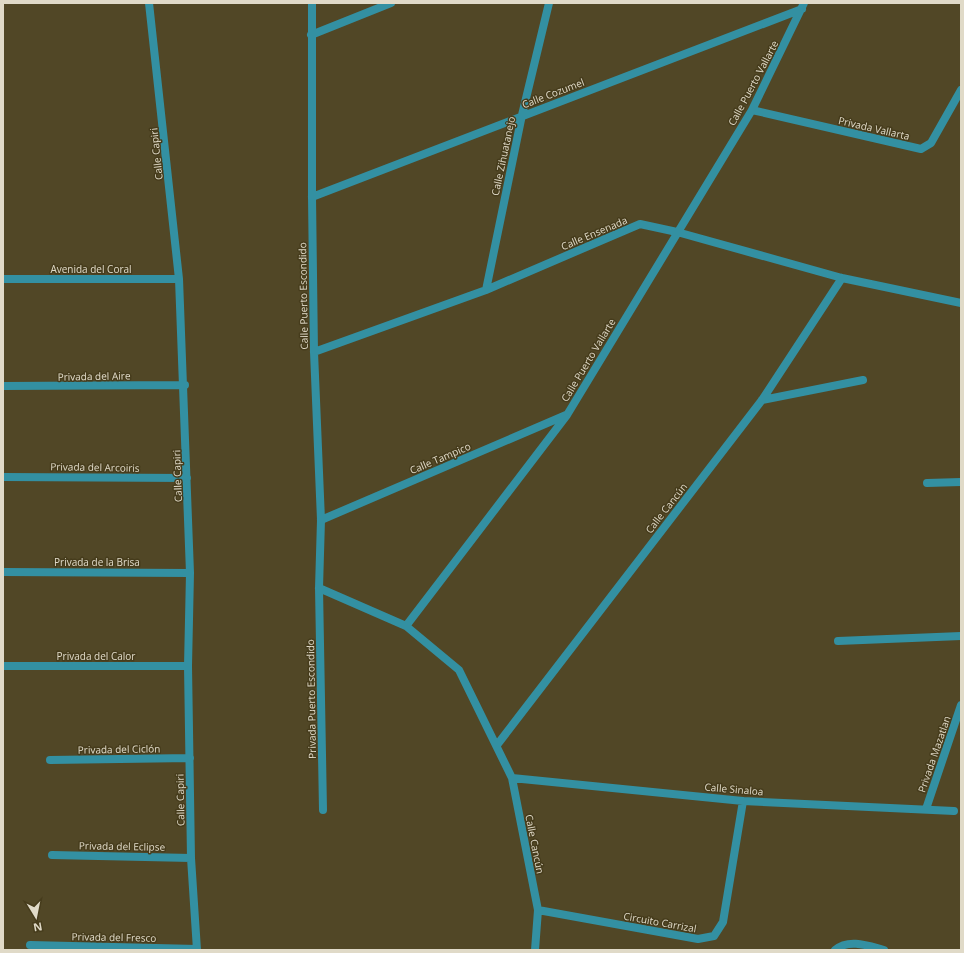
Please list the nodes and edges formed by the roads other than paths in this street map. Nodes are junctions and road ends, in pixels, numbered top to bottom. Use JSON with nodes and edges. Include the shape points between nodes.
{"nodes":[{"id":1,"x":149,"y":3,"type":"edge"},
{"id":2,"x":312,"y":3,"type":"edge"},
{"id":3,"x":391,"y":3,"type":"edge"},
{"id":4,"x":549,"y":3,"type":"edge"},
{"id":5,"x":803,"y":6,"type":"edge"},
{"id":6,"x":311,"y":35,"type":"junction"},
{"id":7,"x":961,"y":90,"type":"edge"},
{"id":8,"x":752,"y":110,"type":"junction"},
{"id":9,"x":522,"y":116,"type":"junction"},
{"id":10,"x":312,"y":197,"type":"junction"},
{"id":11,"x":677,"y":232,"type":"junction"},
{"id":12,"x":842,"y":278,"type":"junction"},
{"id":13,"x":3,"y":279,"type":"edge"},
{"id":14,"x":180,"y":279,"type":"junction"},
{"id":15,"x":486,"y":290,"type":"junction"},
{"id":16,"x":961,"y":303,"type":"edge"},
{"id":17,"x":314,"y":352,"type":"junction"},
{"id":18,"x":863,"y":380,"type":"dead end"},
{"id":19,"x":185,"y":385,"type":"junction"},
{"id":20,"x":3,"y":386,"type":"edge"},
{"id":21,"x":762,"y":400,"type":"junction"},
{"id":22,"x":567,"y":415,"type":"junction"},
{"id":23,"x":3,"y":476,"type":"edge"},
{"id":24,"x":186,"y":478,"type":"junction"},
{"id":25,"x":961,"y":482,"type":"edge"},
{"id":26,"x":927,"y":483,"type":"dead end"},
{"id":27,"x":321,"y":520,"type":"junction"},
{"id":28,"x":3,"y":572,"type":"edge"},
{"id":29,"x":190,"y":573,"type":"junction"},
{"id":30,"x":319,"y":588,"type":"junction"},
{"id":31,"x":406,"y":626,"type":"junction"},
{"id":32,"x":961,"y":636,"type":"edge"},
{"id":33,"x":838,"y":641,"type":"dead end"},
{"id":34,"x":3,"y":666,"type":"edge"},
{"id":35,"x":188,"y":666,"type":"junction"},
{"id":36,"x":961,"y":705,"type":"edge"},
{"id":37,"x":497,"y":745,"type":"junction"},
{"id":38,"x":190,"y":758,"type":"junction"},
{"id":39,"x":50,"y":760,"type":"dead end"},
{"id":40,"x":512,"y":778,"type":"junction"},
{"id":41,"x":743,"y":801,"type":"junction"},
{"id":42,"x":926,"y":809,"type":"junction"},
{"id":43,"x":323,"y":810,"type":"dead end"},
{"id":44,"x":954,"y":811,"type":"dead end"},
{"id":45,"x":52,"y":855,"type":"dead end"},
{"id":46,"x":191,"y":858,"type":"junction"},
{"id":47,"x":538,"y":910,"type":"junction"},
{"id":48,"x":30,"y":945,"type":"dead end"},
{"id":49,"x":197,"y":949,"type":"edge"},
{"id":50,"x":536,"y":950,"type":"edge"},
{"id":51,"x":835,"y":950,"type":"edge"},
{"id":52,"x":884,"y":950,"type":"edge"}],
"edges":[{"from":1,"to":14,"type":"street","name":"Calle Capiri"},
{"from":2,"to":6,"type":"street","name":"Calle Puerto Escondido"},
{"from":3,"to":6,"type":"street"},
{"from":4,"to":9,"type":"street","name":"Calle Zihuatanejo"},
{"from":5,"to":8,"type":"street","name":"Calle Puerto Vallarte"},
{"from":5,"to":9,"type":"street","name":"Calle Cozumel"},
{"from":6,"to":10,"type":"street","name":"Calle Puerto Escondido"},
{"from":7,"to":8,"type":"street","name":"Privada Vallarta","via":[[931,144],[921,149]]},
{"from":8,"to":11,"type":"street","name":"Calle Puerto Vallarte"},
{"from":9,"to":10,"type":"street","name":"Calle Cozumel"},
{"from":9,"to":15,"type":"street","name":"Calle Zihuatanejo"},
{"from":10,"to":17,"type":"street","name":"Calle Puerto Escondido"},
{"from":11,"to":12,"type":"street","name":"Calle Ensenada"},
{"from":11,"to":15,"type":"street","name":"Calle Ensenada","via":[[640,224]]},
{"from":11,"to":22,"type":"street","name":"Calle Puerto Vallarte"},
{"from":12,"to":16,"type":"street","name":"Calle Ensenada"},
{"from":12,"to":21,"type":"street","name":"Calle Cancún"},
{"from":13,"to":14,"type":"street","name":"Avenida del Coral"},
{"from":14,"to":19,"type":"street","name":"Calle Capiri"},
{"from":15,"to":17,"type":"street","name":"Calle Ensenada"},
{"from":17,"to":27,"type":"street","name":"Calle Puerto Escondido"},
{"from":18,"to":21,"type":"street"},
{"from":19,"to":20,"type":"street","name":"Privada del Aire"},
{"from":19,"to":24,"type":"street","name":"Calle Capiri"},
{"from":21,"to":37,"type":"street","name":"Calle Cancún"},
{"from":22,"to":27,"type":"street","name":"Calle Tampico"},
{"from":22,"to":31,"type":"street","name":"Calle Puerto Vallarte"},
{"from":23,"to":24,"type":"street","name":"Privada del Arcoiris"},
{"from":24,"to":29,"type":"street","name":"Calle Capiri"},
{"from":25,"to":26,"type":"street"},
{"from":27,"to":30,"type":"street","name":"Calle Puerto Escondido"},
{"from":28,"to":29,"type":"street","name":"Privada de la Brisa"},
{"from":29,"to":35,"type":"street","name":"Calle Capiri"},
{"from":30,"to":31,"type":"street"},
{"from":30,"to":43,"type":"street","name":"Privada Puerto Escondido"},
{"from":31,"to":37,"type":"street","name":"Calle Cancún","via":[[458,670]]},
{"from":32,"to":33,"type":"street"},
{"from":34,"to":35,"type":"street","name":"Privada del Calor"},
{"from":35,"to":38,"type":"street","name":"Calle Capiri"},
{"from":36,"to":42,"type":"street","name":"Privada Mazatlan"},
{"from":37,"to":40,"type":"street","name":"Calle Cancún"},
{"from":38,"to":39,"type":"street","name":"Privada del Ciclón"},
{"from":38,"to":46,"type":"street","name":"Calle Capiri"},
{"from":40,"to":41,"type":"street","name":"Calle Sinaloa"},
{"from":40,"to":47,"type":"street","name":"Calle Cancún"},
{"from":41,"to":42,"type":"street","name":"Calle Sinaloa"},
{"from":41,"to":47,"type":"street","name":"Circuito Carrizal","via":[[722,922],[714,936],[698,939]]},
{"from":42,"to":44,"type":"street","name":"Calle Sinaloa"},
{"from":45,"to":46,"type":"street","name":"Privada del Eclipse"},
{"from":46,"to":49,"type":"street","name":"Calle Capiri"},
{"from":47,"to":50,"type":"street","name":"Calle Cancún"},
{"from":48,"to":49,"type":"street","name":"Privada del Fresco"},
{"from":51,"to":52,"type":"street","via":[[855,943]]}]}
